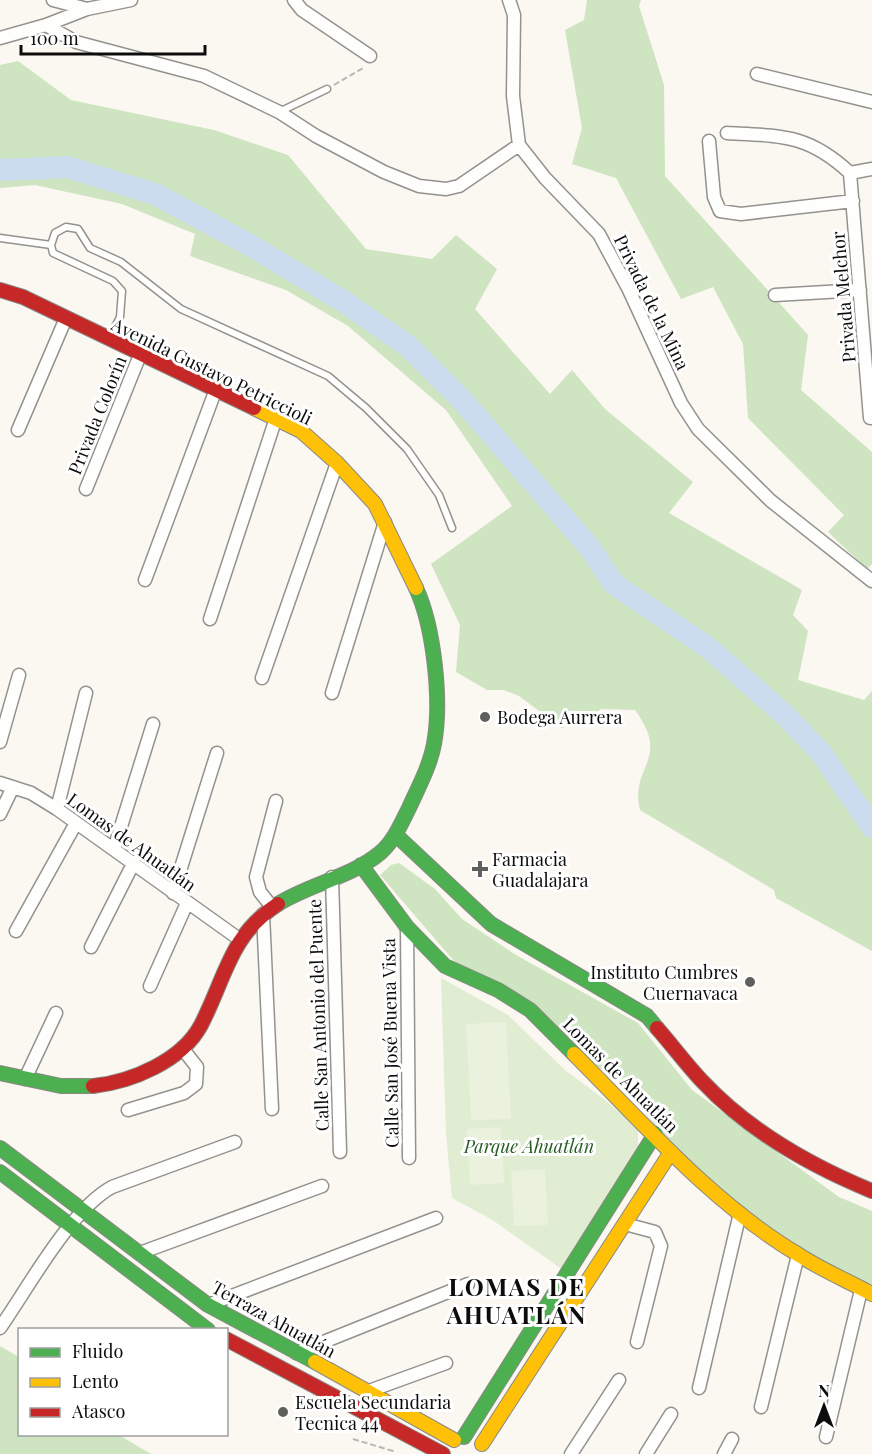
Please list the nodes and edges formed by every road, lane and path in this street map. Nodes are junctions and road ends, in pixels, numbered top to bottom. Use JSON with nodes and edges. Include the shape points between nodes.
{"nodes":[{"id":1,"x":53,"y":0,"type":"edge"},
{"id":2,"x":131,"y":0,"type":"edge"},
{"id":3,"x":294,"y":0,"type":"edge"},
{"id":4,"x":509,"y":0,"type":"edge"},
{"id":5,"x":87,"y":9,"type":"junction"},
{"id":6,"x":46,"y":25,"type":"junction"},
{"id":7,"x":0,"y":38,"type":"edge"},
{"id":8,"x":370,"y":56,"type":"joint"},
{"id":9,"x":757,"y":74,"type":"dead end"},
{"id":10,"x":327,"y":89,"type":"joint"},
{"id":11,"x":872,"y":102,"type":"edge"},
{"id":12,"x":279,"y":112,"type":"junction"},
{"id":13,"x":727,"y":133,"type":"dead end"},
{"id":14,"x":709,"y":141,"type":"dead end"},
{"id":15,"x":519,"y":146,"type":"junction"},
{"id":16,"x":872,"y":169,"type":"edge"},
{"id":17,"x":850,"y":173,"type":"junction"},
{"id":18,"x":853,"y":201,"type":"junction"},
{"id":19,"x":0,"y":238,"type":"edge"},
{"id":20,"x":51,"y":245,"type":"junction"},
{"id":21,"x":0,"y":290,"type":"edge"},
{"id":22,"x":860,"y":290,"type":"junction"},
{"id":23,"x":775,"y":295,"type":"dead end"},
{"id":24,"x":66,"y":318,"type":"junction"},
{"id":25,"x":108,"y":340,"type":"junction"},
{"id":26,"x":140,"y":355,"type":"junction"},
{"id":27,"x":216,"y":388,"type":"junction"},
{"id":28,"x":276,"y":418,"type":"junction"},
{"id":29,"x":870,"y":418,"type":"dead end"},
{"id":30,"x":18,"y":430,"type":"dead end"},
{"id":31,"x":338,"y":463,"type":"junction"},
{"id":32,"x":86,"y":489,"type":"dead end"},
{"id":33,"x":386,"y":521,"type":"junction"},
{"id":34,"x":452,"y":528,"type":"dead end"},
{"id":35,"x":146,"y":580,"type":"dead end"},
{"id":36,"x":872,"y":582,"type":"edge"},
{"id":37,"x":210,"y":619,"type":"dead end"},
{"id":38,"x":18,"y":675,"type":"dead end"},
{"id":39,"x":262,"y":678,"type":"dead end"},
{"id":40,"x":86,"y":693,"type":"dead end"},
{"id":41,"x":332,"y":693,"type":"dead end"},
{"id":42,"x":153,"y":724,"type":"dead end"},
{"id":43,"x":0,"y":742,"type":"edge"},
{"id":44,"x":217,"y":753,"type":"dead end"},
{"id":45,"x":0,"y":783,"type":"edge"},
{"id":46,"x":14,"y":788,"type":"junction"},
{"id":47,"x":276,"y":801,"type":"dead end"},
{"id":48,"x":57,"y":809,"type":"junction"},
{"id":49,"x":0,"y":814,"type":"edge"},
{"id":50,"x":76,"y":824,"type":"junction"},
{"id":51,"x":396,"y":835,"type":"junction"},
{"id":52,"x":114,"y":849,"type":"junction"},
{"id":53,"x":134,"y":862,"type":"junction"},
{"id":54,"x":362,"y":865,"type":"junction"},
{"id":55,"x":332,"y":877,"type":"junction"},
{"id":56,"x":173,"y":893,"type":"junction"},
{"id":57,"x":188,"y":903,"type":"junction"},
{"id":58,"x":268,"y":911,"type":"junction"},
{"id":59,"x":406,"y":927,"type":"junction"},
{"id":60,"x":16,"y":931,"type":"dead end"},
{"id":61,"x":239,"y":939,"type":"junction"},
{"id":62,"x":91,"y":947,"type":"dead end"},
{"id":63,"x":150,"y":986,"type":"dead end"},
{"id":64,"x":56,"y":1013,"type":"dead end"},
{"id":65,"x":182,"y":1048,"type":"junction"},
{"id":66,"x":0,"y":1073,"type":"edge"},
{"id":67,"x":25,"y":1079,"type":"junction"},
{"id":68,"x":272,"y":1109,"type":"dead end"},
{"id":69,"x":128,"y":1110,"type":"dead end"},
{"id":70,"x":655,"y":1134,"type":"junction"},
{"id":71,"x":235,"y":1142,"type":"dead end"},
{"id":72,"x":0,"y":1148,"type":"edge"},
{"id":73,"x":340,"y":1152,"type":"dead end"},
{"id":74,"x":670,"y":1152,"type":"junction"},
{"id":75,"x":410,"y":1158,"type":"dead end"},
{"id":76,"x":0,"y":1172,"type":"edge"},
{"id":77,"x":322,"y":1186,"type":"dead end"},
{"id":78,"x":872,"y":1191,"type":"edge"},
{"id":79,"x":83,"y":1210,"type":"junction"},
{"id":80,"x":740,"y":1213,"type":"junction"},
{"id":81,"x":436,"y":1218,"type":"dead end"},
{"id":82,"x":626,"y":1224,"type":"junction"},
{"id":83,"x":71,"y":1226,"type":"junction"},
{"id":84,"x":140,"y":1253,"type":"junction"},
{"id":85,"x":798,"y":1255,"type":"junction"},
{"id":86,"x":468,"y":1284,"type":"dead end"},
{"id":87,"x":866,"y":1292,"type":"edge"},
{"id":88,"x":208,"y":1305,"type":"junction"},
{"id":89,"x":0,"y":1328,"type":"edge"},
{"id":90,"x":207,"y":1328,"type":"edge"},
{"id":91,"x":228,"y":1341,"type":"edge"},
{"id":92,"x":637,"y":1342,"type":"dead end"},
{"id":93,"x":296,"y":1353,"type":"junction"},
{"id":94,"x":446,"y":1363,"type":"dead end"},
{"id":95,"x":619,"y":1380,"type":"dead end"},
{"id":96,"x":699,"y":1388,"type":"dead end"},
{"id":97,"x":369,"y":1391,"type":"junction"},
{"id":98,"x":761,"y":1407,"type":"dead end"},
{"id":99,"x":671,"y":1414,"type":"dead end"},
{"id":100,"x":826,"y":1437,"type":"dead end"},
{"id":101,"x":459,"y":1438,"type":"junction"},
{"id":102,"x":353,"y":1439,"type":"dead end"},
{"id":103,"x":732,"y":1439,"type":"dead end"},
{"id":104,"x":484,"y":1449,"type":"edge"},
{"id":105,"x":392,"y":1454,"type":"edge"},
{"id":106,"x":444,"y":1454,"type":"edge"},
{"id":107,"x":571,"y":1454,"type":"edge"},
{"id":108,"x":646,"y":1454,"type":"edge"},
{"id":109,"x":724,"y":1454,"type":"edge"}],
"edges":[{"from":1,"to":5,"type":"street"},
{"from":2,"to":5,"type":"street"},
{"from":3,"to":8,"type":"street","via":[[302,10]]},
{"from":4,"to":15,"type":"street","via":[[514,15],[513,96]]},
{"from":5,"to":6,"type":"street"},
{"from":6,"to":7,"type":"street"},
{"from":6,"to":12,"type":"street","via":[[76,42],[204,76]]},
{"from":8,"to":10,"type":"path","via":[[364,68]]},
{"from":9,"to":11,"type":"street"},
{"from":10,"to":12,"type":"lane"},
{"from":12,"to":15,"type":"street","via":[[384,172],[438,189],[469,181]]},
{"from":13,"to":17,"type":"street","via":[[803,140],[829,154]]},
{"from":14,"to":18,"type":"street","via":[[714,197],[720,211],[741,214]]},
{"from":15,"to":36,"type":"street","name":"Privada de la Mina","via":[[599,234],[681,403],[698,429],[771,501]]},
{"from":16,"to":17,"type":"street"},
{"from":17,"to":18,"type":"street","name":"Privada Melchor"},
{"from":18,"to":22,"type":"street","name":"Privada Melchor"},
{"from":19,"to":20,"type":"lane"},
{"from":20,"to":25,"type":"lane","via":[[53,253],[113,281],[122,291],[120,317]]},
{"from":20,"to":34,"type":"lane","via":[[55,233],[66,227],[78,229],[90,248],[120,262],[182,309],[328,376],[406,449],[439,495]]},
{"from":21,"to":24,"type":"street","name":"Avenida Gustavo Petriccioli"},
{"from":22,"to":23,"type":"street"},
{"from":22,"to":29,"type":"street","name":"Privada Melchor"},
{"from":24,"to":25,"type":"street","name":"Avenida Gustavo Petriccioli"},
{"from":24,"to":30,"type":"street"},
{"from":25,"to":26,"type":"street","name":"Avenida Gustavo Petriccioli"},
{"from":26,"to":27,"type":"street","name":"Avenida Gustavo Petriccioli"},
{"from":26,"to":32,"type":"street","name":"Privada Colorín"},
{"from":27,"to":28,"type":"street","name":"Avenida Gustavo Petriccioli"},
{"from":27,"to":35,"type":"street"},
{"from":28,"to":31,"type":"street","name":"Avenida Gustavo Petriccioli","via":[[302,431]]},
{"from":28,"to":37,"type":"street"},
{"from":31,"to":33,"type":"street","name":"Avenida Gustavo Petriccioli"},
{"from":31,"to":39,"type":"street"},
{"from":33,"to":41,"type":"street"},
{"from":33,"to":51,"type":"street","name":"Avenida Gustavo Petriccioli","via":[[425,608],[431,632],[437,721],[434,746],[422,780]]},
{"from":38,"to":43,"type":"street"},
{"from":40,"to":48,"type":"street"},
{"from":42,"to":52,"type":"street"},
{"from":44,"to":56,"type":"street"},
{"from":45,"to":46,"type":"street","name":"Lomas de Ahuatlán"},
{"from":46,"to":48,"type":"street","name":"Lomas de Ahuatlán"},
{"from":46,"to":49,"type":"street"},
{"from":47,"to":58,"type":"street","via":[[256,877]]},
{"from":48,"to":50,"type":"street","name":"Lomas de Ahuatlán"},
{"from":50,"to":52,"type":"street","name":"Lomas de Ahuatlán"},
{"from":50,"to":60,"type":"street"},
{"from":51,"to":54,"type":"street","name":"Avenida Gustavo Petriccioli"},
{"from":51,"to":78,"type":"street","via":[[491,924],[646,1016],[703,1082],[760,1130],[828,1173]]},
{"from":52,"to":53,"type":"street","name":"Lomas de Ahuatlán"},
{"from":53,"to":56,"type":"street","name":"Lomas de Ahuatlán"},
{"from":53,"to":62,"type":"street"},
{"from":54,"to":55,"type":"street","name":"Avenida Gustavo Petriccioli"},
{"from":54,"to":59,"type":"street","name":"Lomas de Ahuatlán"},
{"from":55,"to":58,"type":"street","name":"Avenida Gustavo Petriccioli"},
{"from":55,"to":73,"type":"street","name":"Calle San Antonio del Puente"},
{"from":56,"to":57,"type":"street","name":"Lomas de Ahuatlán"},
{"from":57,"to":61,"type":"street","name":"Lomas de Ahuatlán"},
{"from":57,"to":63,"type":"street"},
{"from":58,"to":61,"type":"street","name":"Avenida Gustavo Petriccioli"},
{"from":58,"to":68,"type":"street"},
{"from":59,"to":70,"type":"street","name":"Lomas de Ahuatlán","via":[[445,966],[498,990],[530,1010]]},
{"from":59,"to":75,"type":"street","name":"Calle San José Buena Vista"},
{"from":61,"to":65,"type":"street","via":[[200,1028]]},
{"from":64,"to":67,"type":"street"},
{"from":65,"to":67,"type":"street","via":[[132,1078],[102,1085],[61,1086]]},
{"from":65,"to":69,"type":"street","via":[[197,1067],[196,1084],[184,1093]]},
{"from":66,"to":67,"type":"street"},
{"from":70,"to":74,"type":"street","name":"Lomas de Ahuatlán"},
{"from":70,"to":101,"type":"street"},
{"from":71,"to":79,"type":"street","via":[[112,1187]]},
{"from":72,"to":79,"type":"street","name":"Terraza Ahuatlán"},
{"from":74,"to":80,"type":"street","name":"Lomas de Ahuatlán"},
{"from":74,"to":82,"type":"street"},
{"from":76,"to":83,"type":"street"},
{"from":77,"to":84,"type":"street"},
{"from":79,"to":83,"type":"street"},
{"from":79,"to":84,"type":"street","name":"Terraza Ahuatlán"},
{"from":80,"to":85,"type":"street","name":"Lomas de Ahuatlán"},
{"from":80,"to":96,"type":"street"},
{"from":81,"to":88,"type":"street"},
{"from":82,"to":92,"type":"street","via":[[655,1233],[661,1245]]},
{"from":82,"to":104,"type":"street"},
{"from":83,"to":89,"type":"street"},
{"from":83,"to":90,"type":"street"},
{"from":84,"to":88,"type":"street","name":"Terraza Ahuatlán"},
{"from":85,"to":87,"type":"street","name":"Lomas de Ahuatlán"},
{"from":85,"to":98,"type":"street"},
{"from":86,"to":93,"type":"street"},
{"from":87,"to":100,"type":"street"},
{"from":88,"to":93,"type":"street","name":"Terraza Ahuatlán"},
{"from":91,"to":106,"type":"street"},
{"from":93,"to":97,"type":"street","name":"Terraza Ahuatlán"},
{"from":94,"to":97,"type":"street"},
{"from":95,"to":107,"type":"street"},
{"from":97,"to":101,"type":"street","name":"Terraza Ahuatlán"},
{"from":99,"to":108,"type":"street"},
{"from":101,"to":104,"type":"street","name":"Terraza Ahuatlán","via":[[477,1440]]},
{"from":101,"to":106,"type":"street"},
{"from":102,"to":105,"type":"path","via":[[393,1451]]},
{"from":103,"to":109,"type":"street"}]}
